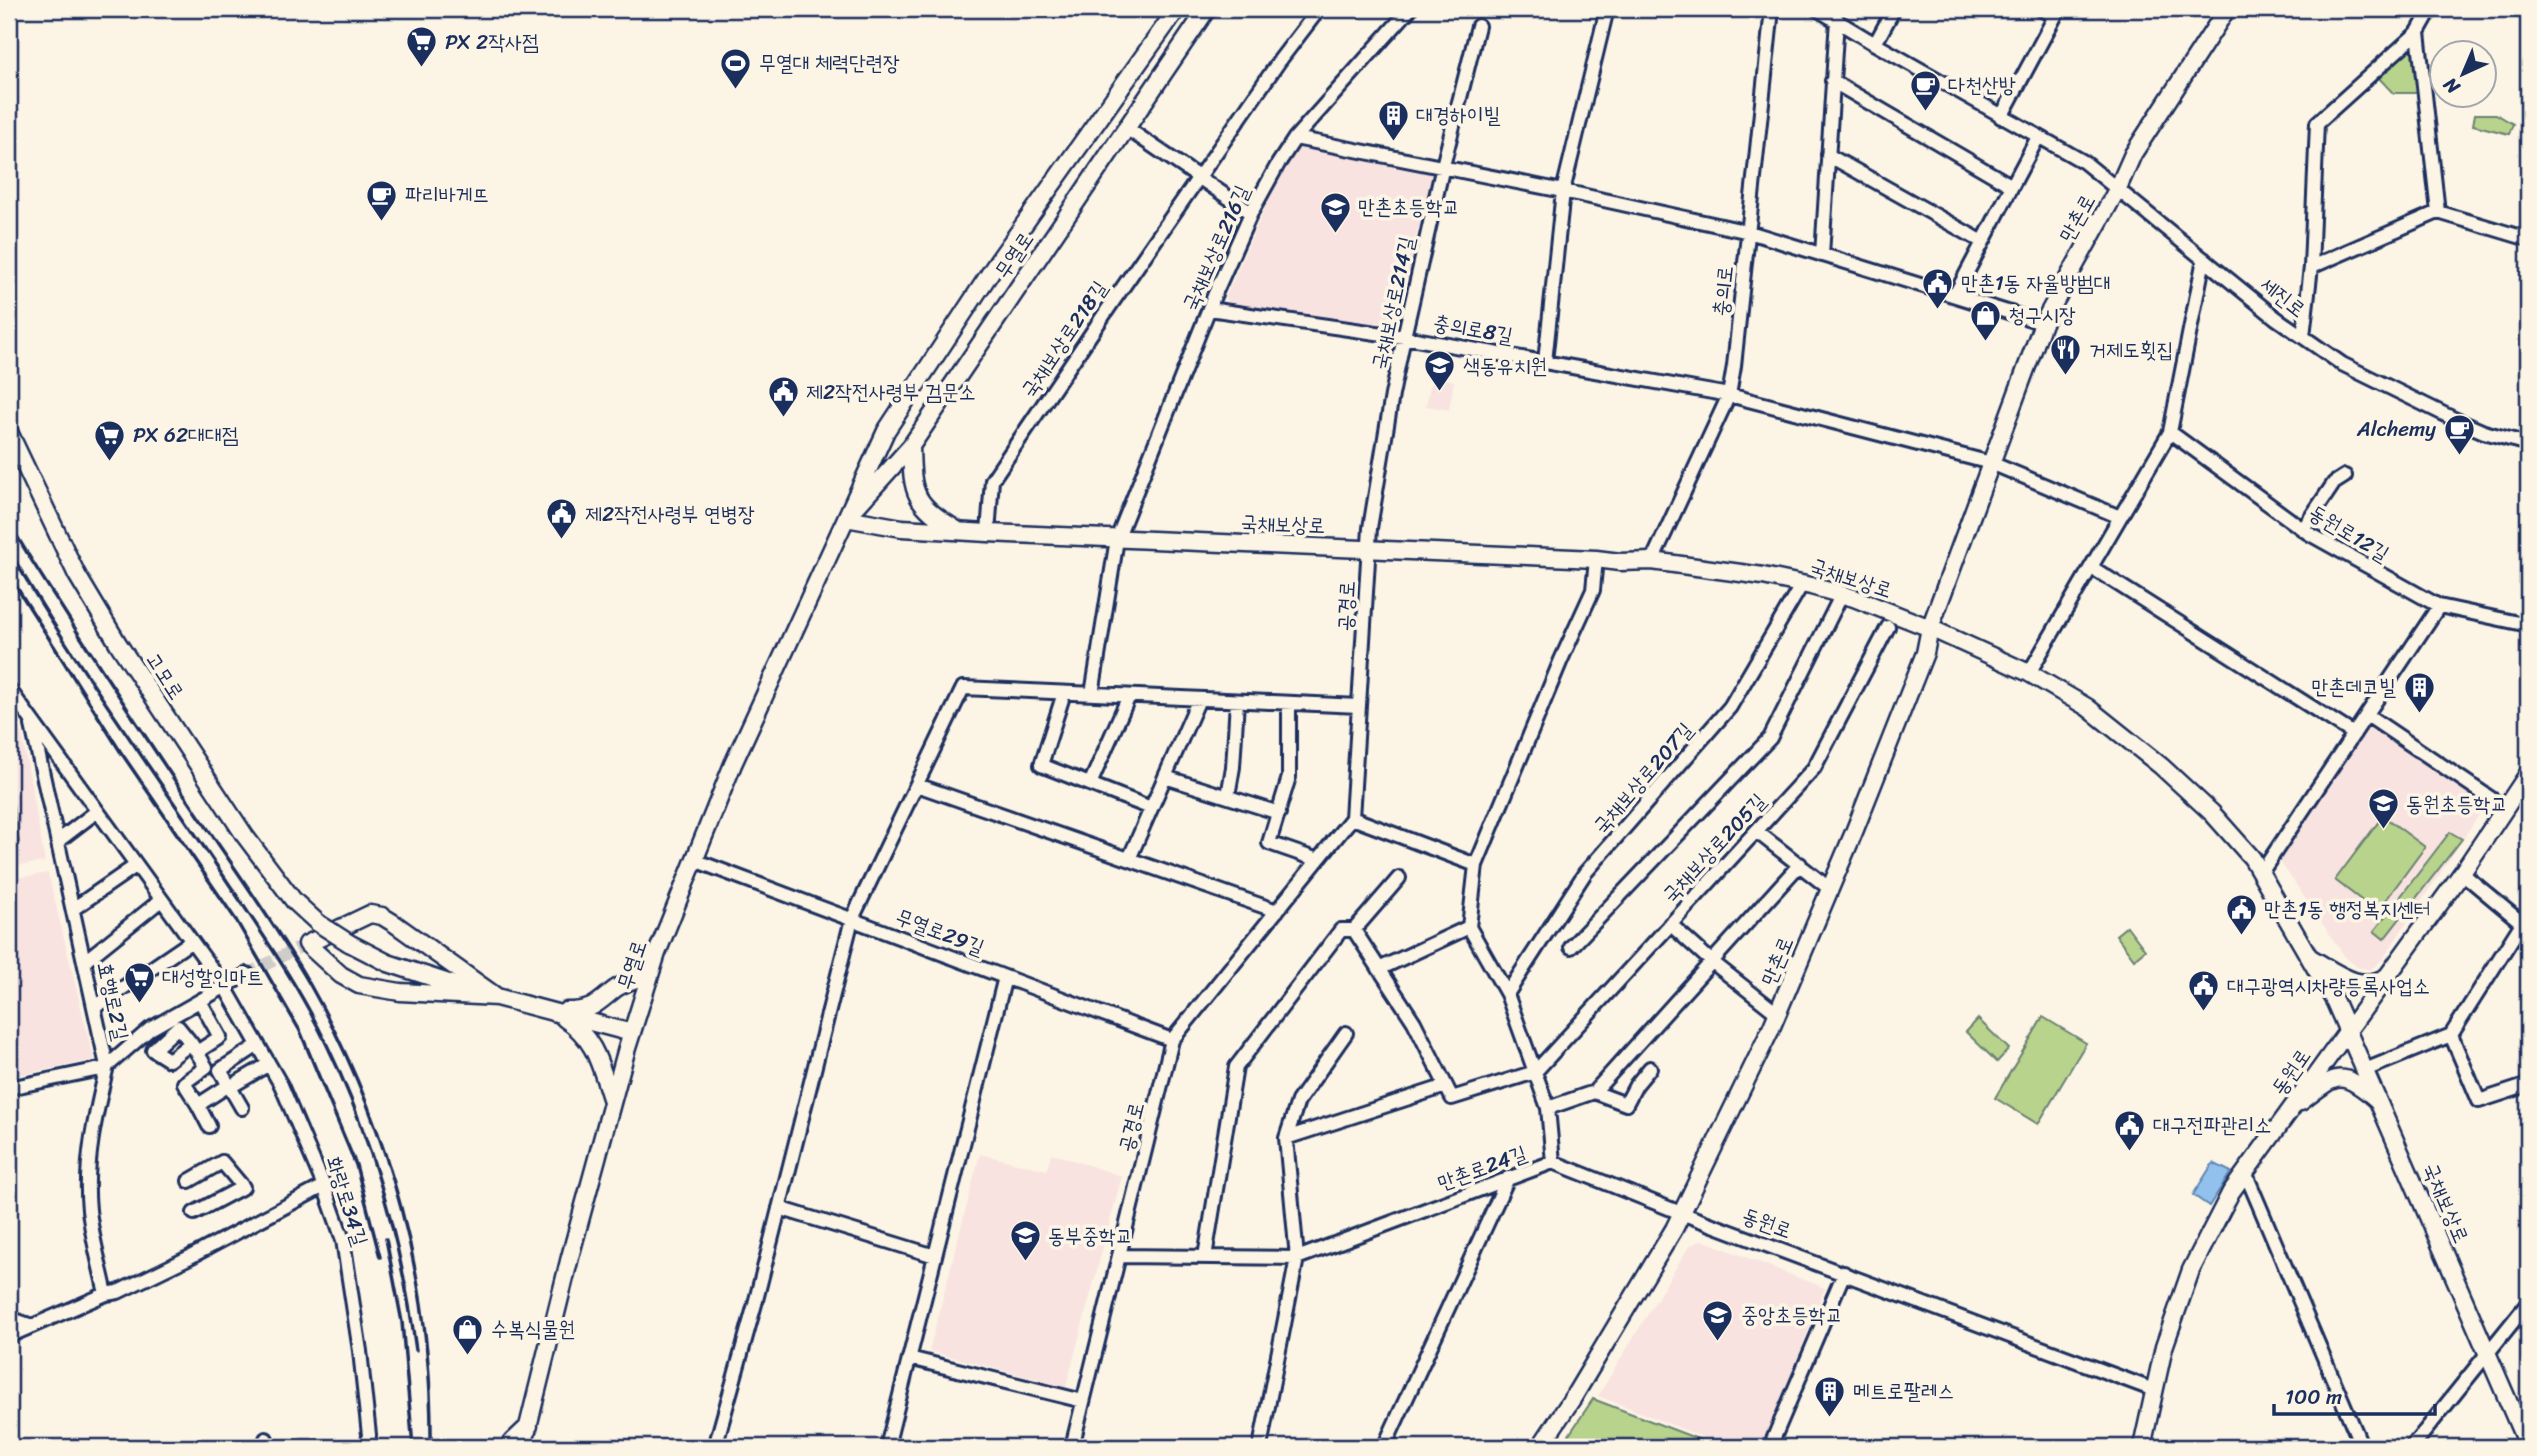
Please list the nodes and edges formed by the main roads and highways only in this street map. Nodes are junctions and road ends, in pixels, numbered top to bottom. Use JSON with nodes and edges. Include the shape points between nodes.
{"nodes":[{"id":1,"x":1177,"y":9,"type":"edge"},
{"id":2,"x":1207,"y":9,"type":"edge"},
{"id":3,"x":2227,"y":9,"type":"edge"},
{"id":4,"x":9,"y":432,"type":"edge"},
{"id":5,"x":911,"y":446,"type":"junction"},
{"id":6,"x":846,"y":518,"type":"junction"},
{"id":7,"x":959,"y":531,"type":"junction"},
{"id":8,"x":1930,"y":628,"type":"junction"},
{"id":9,"x":2528,"y":774,"type":"edge"},
{"id":10,"x":2310,"y":958,"type":"junction"},
{"id":11,"x":651,"y":972,"type":"junction"},
{"id":12,"x":2390,"y":973,"type":"junction"},
{"id":13,"x":497,"y":997,"type":"junction"},
{"id":14,"x":554,"y":1011,"type":"junction"},
{"id":15,"x":2347,"y":1029,"type":"junction"},
{"id":16,"x":632,"y":1033,"type":"junction"},
{"id":17,"x":2378,"y":1100,"type":"junction"},
{"id":18,"x":612,"y":1101,"type":"junction"},
{"id":19,"x":2288,"y":1112,"type":"junction"},
{"id":20,"x":529,"y":1426,"type":"junction"},
{"id":21,"x":510,"y":1447,"type":"edge"},
{"id":22,"x":523,"y":1447,"type":"edge"},
{"id":23,"x":531,"y":1447,"type":"edge"},
{"id":24,"x":1540,"y":1447,"type":"edge"},
{"id":25,"x":2142,"y":1447,"type":"edge"},
{"id":26,"x":2528,"y":1447,"type":"edge"}],
"edges":[{"from":1,"to":6,"type":"main road","name":"무열로","via":[[998,261],[894,420]]},
{"from":2,"to":5,"type":"main road","name":"무열로"},
{"from":3,"to":8,"type":"main road","name":"만촌로","via":[[2133,154],[2043,323]]},
{"from":4,"to":13,"type":"main road","name":"고모로","bridge":true,"via":[[77,575],[119,645],[245,836],[294,901],[318,923],[388,963]]},
{"from":5,"to":6,"type":"main road","name":"무열로"},
{"from":5,"to":7,"type":"main road","via":[[911,474],[920,503]]},
{"from":6,"to":7,"type":"main road","name":"국채보상로","via":[[902,528]]},
{"from":6,"to":11,"type":"main road","name":"무열로","via":[[733,764]]},
{"from":7,"to":8,"type":"main road","name":"국채보상로","via":[[1652,561],[1802,584],[1842,594]]},
{"from":8,"to":10,"type":"main road","name":"국채보상로","via":[[2029,673],[2087,707],[2161,766],[2237,839]]},
{"from":8,"to":24,"type":"main road","name":"만촌로","via":[[1925,653],[1778,1014],[1674,1229]]},
{"from":9,"to":12,"type":"main road","name":"동원로"},
{"from":10,"to":12,"type":"main road","via":[[2358,983],[2369,984]]},
{"from":10,"to":15,"type":"main road","name":"국채보상로"},
{"from":11,"to":14,"type":"main road","via":[[582,1011]]},
{"from":11,"to":16,"type":"main road","name":"무열로"},
{"from":12,"to":15,"type":"main road","name":"동원로"},
{"from":13,"to":13,"type":"main road","via":[[383,916],[357,918],[304,945],[359,985]]},
{"from":13,"to":14,"type":"main road"},
{"from":14,"to":16,"type":"main road"},
{"from":14,"to":18,"type":"main road","via":[[591,1041]]},
{"from":15,"to":17,"type":"main road","name":"국채보상로"},
{"from":15,"to":19,"type":"main road","name":"동원로"},
{"from":16,"to":18,"type":"main road","name":"무열로"},
{"from":17,"to":19,"type":"main road","via":[[2355,1081],[2339,1078]]},
{"from":17,"to":26,"type":"main road","name":"국채보상로"},
{"from":18,"to":20,"type":"main road","name":"무열로"},
{"from":19,"to":25,"type":"main road","name":"동원로","via":[[2231,1192],[2191,1270],[2164,1347]]},
{"from":20,"to":21,"type":"main road"},
{"from":20,"to":22,"type":"main road","name":"무열로"},
{"from":20,"to":23,"type":"main road"}]}
